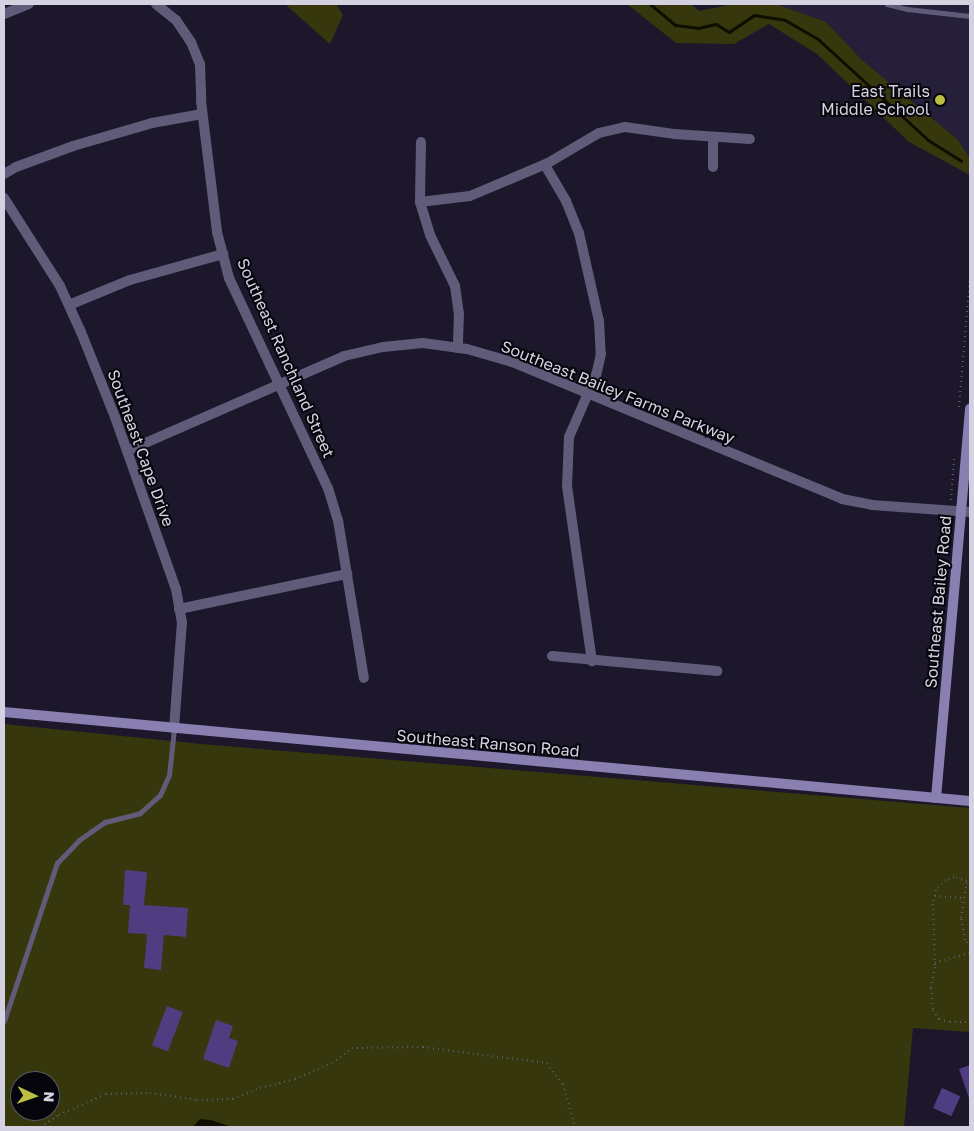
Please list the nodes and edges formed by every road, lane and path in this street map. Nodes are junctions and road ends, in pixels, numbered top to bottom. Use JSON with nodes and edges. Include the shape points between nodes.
{"nodes":[{"id":1,"x":29,"y":4,"type":"edge"},
{"id":2,"x":156,"y":4,"type":"edge"},
{"id":3,"x":887,"y":4,"type":"edge"},
{"id":4,"x":4,"y":14,"type":"edge"},
{"id":5,"x":970,"y":16,"type":"edge"},
{"id":6,"x":202,"y":114,"type":"junction"},
{"id":7,"x":713,"y":137,"type":"junction"},
{"id":8,"x":750,"y":139,"type":"dead end"},
{"id":9,"x":422,"y":142,"type":"dead end"},
{"id":10,"x":545,"y":165,"type":"junction"},
{"id":11,"x":713,"y":167,"type":"dead end"},
{"id":12,"x":4,"y":174,"type":"edge"},
{"id":13,"x":4,"y":198,"type":"edge"},
{"id":14,"x":420,"y":202,"type":"junction"},
{"id":15,"x":223,"y":254,"type":"junction"},
{"id":16,"x":970,"y":278,"type":"edge"},
{"id":17,"x":68,"y":305,"type":"junction"},
{"id":18,"x":458,"y":348,"type":"junction"},
{"id":19,"x":280,"y":384,"type":"junction"},
{"id":20,"x":586,"y":393,"type":"junction"},
{"id":21,"x":970,"y":408,"type":"edge"},
{"id":22,"x":958,"y":412,"type":"dead end"},
{"id":23,"x":955,"y":450,"type":"dead end"},
{"id":24,"x":127,"y":451,"type":"junction"},
{"id":25,"x":951,"y":500,"type":"dead end"},
{"id":26,"x":966,"y":511,"type":"edge"},
{"id":27,"x":346,"y":574,"type":"junction"},
{"id":28,"x":179,"y":609,"type":"junction"},
{"id":29,"x":552,"y":656,"type":"dead end"},
{"id":30,"x":592,"y":661,"type":"junction"},
{"id":31,"x":717,"y":671,"type":"dead end"},
{"id":32,"x":364,"y":678,"type":"dead end"},
{"id":33,"x":4,"y":712,"type":"edge"},
{"id":34,"x":174,"y":729,"type":"junction"},
{"id":35,"x":936,"y":798,"type":"junction"},
{"id":36,"x":970,"y":801,"type":"edge"},
{"id":37,"x":969,"y":881,"type":"edge"},
{"id":38,"x":935,"y":896,"type":"junction"},
{"id":39,"x":964,"y":898,"type":"junction"},
{"id":40,"x":970,"y":947,"type":"edge"},
{"id":41,"x":970,"y":954,"type":"edge"},
{"id":42,"x":935,"y":963,"type":"junction"},
{"id":43,"x":4,"y":1021,"type":"edge"},
{"id":44,"x":970,"y":1022,"type":"edge"},
{"id":45,"x":40,"y":1127,"type":"edge"},
{"id":46,"x":575,"y":1127,"type":"edge"}],
"edges":[{"from":1,"to":4,"type":"street"},
{"from":2,"to":6,"type":"street","name":"Southeast Ranchland Street","via":[[176,20],[191,42],[200,64]]},
{"from":3,"to":5,"type":"lane"},
{"from":6,"to":12,"type":"street","via":[[152,123],[73,146]]},
{"from":6,"to":15,"type":"street","name":"Southeast Ranchland Street","via":[[217,232]]},
{"from":7,"to":8,"type":"street"},
{"from":7,"to":10,"type":"street","via":[[625,127],[599,133]]},
{"from":7,"to":11,"type":"street"},
{"from":9,"to":14,"type":"street"},
{"from":10,"to":14,"type":"street","via":[[470,196]]},
{"from":10,"to":20,"type":"street","via":[[566,201],[579,233],[599,321],[601,354],[596,375]]},
{"from":13,"to":17,"type":"street","name":"Southeast Cape Drive","via":[[60,286]]},
{"from":14,"to":18,"type":"street","via":[[430,235],[455,286],[459,313]]},
{"from":15,"to":17,"type":"street","via":[[130,280]]},
{"from":15,"to":19,"type":"street","name":"Southeast Ranchland Street","via":[[229,278]]},
{"from":16,"to":22,"type":"path"},
{"from":17,"to":24,"type":"street","name":"Southeast Cape Drive","via":[[82,332]]},
{"from":18,"to":19,"type":"street","name":"Southeast Bailey Farms Parkway","via":[[423,343],[383,347],[344,356]]},
{"from":18,"to":20,"type":"street","name":"Southeast Bailey Farms Parkway","via":[[512,362]]},
{"from":19,"to":24,"type":"street","name":"Southeast Bailey Farms Parkway"},
{"from":19,"to":27,"type":"street","name":"Southeast Ranchland Street","via":[[328,488],[338,520]]},
{"from":20,"to":26,"type":"street","name":"Southeast Bailey Farms Parkway","via":[[842,499],[872,505]]},
{"from":20,"to":30,"type":"street","via":[[569,437],[567,486]]},
{"from":21,"to":26,"type":"street","name":"Southeast Bailey Road"},
{"from":23,"to":25,"type":"path"},
{"from":24,"to":28,"type":"street","name":"Southeast Cape Drive","via":[[176,589]]},
{"from":26,"to":35,"type":"street","name":"Southeast Bailey Road"},
{"from":27,"to":28,"type":"street"},
{"from":27,"to":32,"type":"street","name":"Southeast Ranchland Street"},
{"from":28,"to":34,"type":"street","name":"Southeast Cape Drive","via":[[182,622]]},
{"from":29,"to":30,"type":"street"},
{"from":30,"to":31,"type":"street"},
{"from":33,"to":34,"type":"street","name":"Southeast Ranson Road"},
{"from":34,"to":35,"type":"street","name":"Southeast Ranson Road"},
{"from":34,"to":43,"type":"lane","via":[[170,775],[160,795],[140,813],[104,822],[79,840],[57,863]]},
{"from":35,"to":36,"type":"street","name":"Southeast Ranson Road"},
{"from":37,"to":38,"type":"path","via":[[954,877],[946,880],[936,890]]},
{"from":37,"to":39,"type":"path"},
{"from":38,"to":39,"type":"path"},
{"from":38,"to":42,"type":"path"},
{"from":39,"to":40,"type":"path","via":[[962,918]]},
{"from":41,"to":42,"type":"path"},
{"from":42,"to":44,"type":"path","via":[[931,988],[933,1010],[939,1019]]},
{"from":45,"to":46,"type":"path","via":[[106,1094],[150,1093],[197,1100],[233,1099],[295,1079],[332,1063],[352,1048],[423,1047],[547,1063],[563,1084]]}]}
